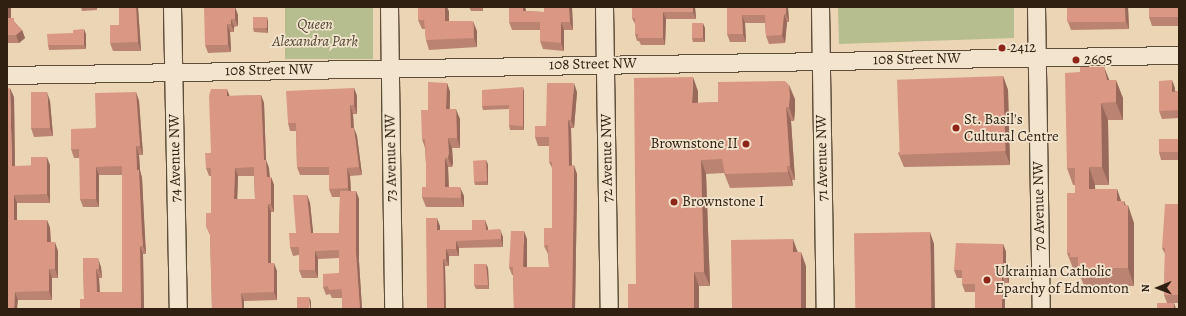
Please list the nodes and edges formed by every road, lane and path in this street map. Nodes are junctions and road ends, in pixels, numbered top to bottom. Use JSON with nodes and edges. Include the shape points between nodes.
{"nodes":[{"id":1,"x":172,"y":7,"type":"edge"},
{"id":2,"x":388,"y":7,"type":"edge"},
{"id":3,"x":604,"y":7,"type":"edge"},
{"id":4,"x":820,"y":7,"type":"edge"},
{"id":5,"x":1036,"y":7,"type":"edge"},
{"id":6,"x":1179,"y":55,"type":"edge"},
{"id":7,"x":1037,"y":56,"type":"junction"},
{"id":8,"x":820,"y":61,"type":"junction"},
{"id":9,"x":605,"y":64,"type":"junction"},
{"id":10,"x":390,"y":68,"type":"junction"},
{"id":11,"x":173,"y":71,"type":"junction"},
{"id":12,"x":7,"y":75,"type":"edge"},
{"id":13,"x":178,"y":309,"type":"edge"},
{"id":14,"x":393,"y":309,"type":"edge"},
{"id":15,"x":609,"y":309,"type":"edge"},
{"id":16,"x":825,"y":309,"type":"edge"},
{"id":17,"x":1041,"y":309,"type":"edge"}],
"edges":[{"from":1,"to":11,"type":"street","name":"74 Avenue NW"},
{"from":2,"to":10,"type":"street","name":"73 Avenue NW"},
{"from":3,"to":9,"type":"street","name":"72 Avenue NW"},
{"from":4,"to":8,"type":"street","name":"71 Avenue NW"},
{"from":5,"to":7,"type":"street","name":"70 Avenue NW"},
{"from":6,"to":7,"type":"street","name":"108 Street NW"},
{"from":7,"to":8,"type":"street","name":"108 Street NW"},
{"from":7,"to":17,"type":"street","name":"70 Avenue NW"},
{"from":8,"to":9,"type":"street","name":"108 Street NW"},
{"from":8,"to":16,"type":"street","name":"71 Avenue NW"},
{"from":9,"to":10,"type":"street","name":"108 Street NW"},
{"from":9,"to":15,"type":"street","name":"72 Avenue NW"},
{"from":10,"to":11,"type":"street","name":"108 Street NW"},
{"from":10,"to":14,"type":"street","name":"73 Avenue NW"},
{"from":11,"to":12,"type":"street","name":"108 Street NW"},
{"from":11,"to":13,"type":"street","name":"74 Avenue NW"}]}
